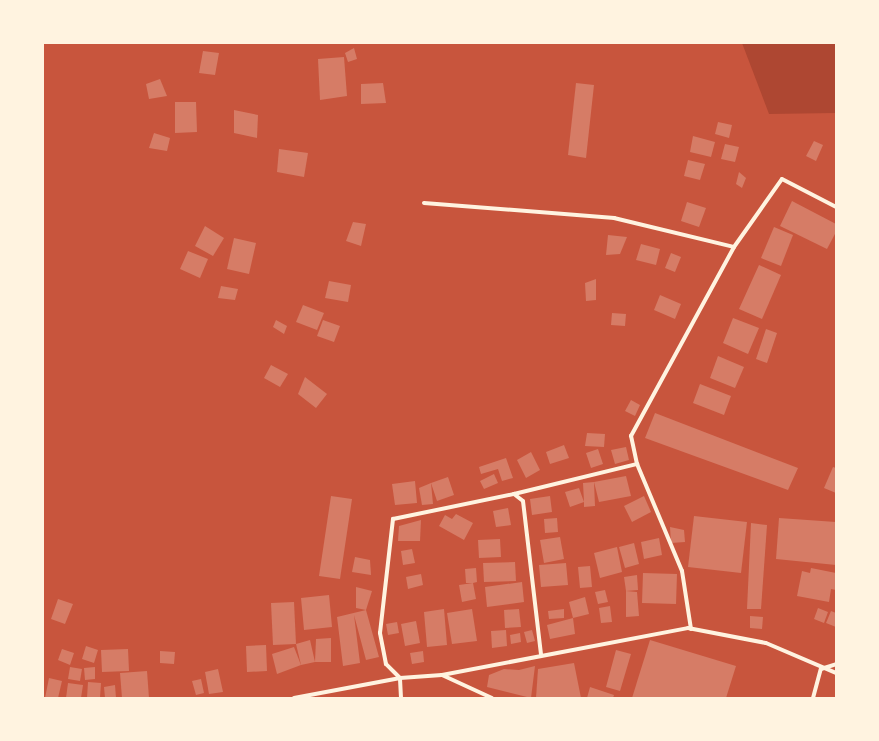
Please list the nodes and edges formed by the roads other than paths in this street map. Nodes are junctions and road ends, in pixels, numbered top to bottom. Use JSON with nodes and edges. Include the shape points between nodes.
{"nodes":[{"id":1,"x":424,"y":203,"type":"dead end"},
{"id":2,"x":836,"y":208,"type":"edge"},
{"id":3,"x":734,"y":247,"type":"junction"},
{"id":4,"x":637,"y":464,"type":"junction"},
{"id":5,"x":514,"y":494,"type":"junction"},
{"id":6,"x":691,"y":629,"type":"junction"},
{"id":7,"x":541,"y":655,"type":"junction"},
{"id":8,"x":836,"y":664,"type":"edge"},
{"id":9,"x":821,"y":669,"type":"junction"},
{"id":10,"x":836,"y":673,"type":"edge"},
{"id":11,"x":442,"y":675,"type":"junction"},
{"id":12,"x":400,"y":678,"type":"junction"},
{"id":13,"x":294,"y":698,"type":"edge"},
{"id":14,"x":401,"y":698,"type":"edge"},
{"id":15,"x":492,"y":698,"type":"edge"},
{"id":16,"x":813,"y":698,"type":"edge"}],
"edges":[{"from":1,"to":3,"type":"street","via":[[614,218]]},
{"from":2,"to":3,"type":"street","via":[[782,179]]},
{"from":3,"to":4,"type":"street","via":[[631,436]]},
{"from":4,"to":5,"type":"street"},
{"from":4,"to":6,"type":"street","via":[[682,571]]},
{"from":5,"to":7,"type":"street","via":[[523,501],[528,527]]},
{"from":5,"to":12,"type":"street","via":[[392,519],[380,633],[386,664]]},
{"from":6,"to":7,"type":"street"},
{"from":6,"to":9,"type":"street","via":[[766,643]]},
{"from":7,"to":11,"type":"street"},
{"from":8,"to":9,"type":"street"},
{"from":9,"to":10,"type":"street"},
{"from":9,"to":16,"type":"street"},
{"from":11,"to":12,"type":"street"},
{"from":11,"to":15,"type":"street"},
{"from":12,"to":13,"type":"street"},
{"from":12,"to":14,"type":"street"}]}
